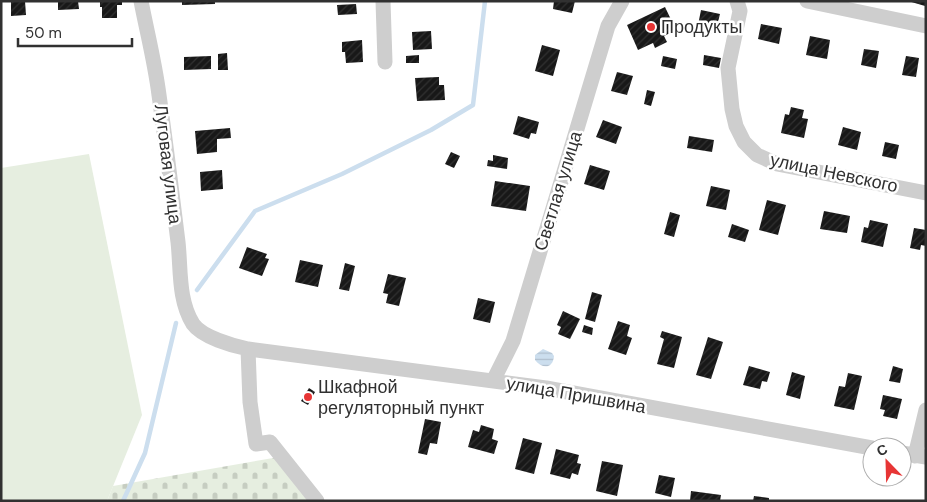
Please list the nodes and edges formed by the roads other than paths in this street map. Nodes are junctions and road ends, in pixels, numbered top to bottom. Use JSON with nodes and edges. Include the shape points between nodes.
{"nodes":[{"id":1,"x":141,"y":1,"type":"edge"},
{"id":2,"x":383,"y":1,"type":"edge"},
{"id":3,"x":622,"y":1,"type":"edge"},
{"id":4,"x":737,"y":1,"type":"edge"},
{"id":5,"x":807,"y":1,"type":"edge"},
{"id":6,"x":926,"y":26,"type":"edge"},
{"id":7,"x":385,"y":62,"type":"dead end"},
{"id":8,"x":926,"y":193,"type":"edge"},
{"id":9,"x":194,"y":326,"type":"joint"},
{"id":10,"x":248,"y":349,"type":"junction"},
{"id":11,"x":492,"y":381,"type":"junction"},
{"id":12,"x":926,"y":410,"type":"edge"},
{"id":13,"x":862,"y":446,"type":"edge"},
{"id":14,"x":914,"y":455,"type":"edge"},
{"id":15,"x":317,"y":501,"type":"edge"}],
"edges":[{"from":1,"to":9,"type":"street","name":"Луговая улица","via":[[159,92],[182,291]]},
{"from":2,"to":7,"type":"street"},
{"from":3,"to":11,"type":"street","name":"Светлая улица","via":[[608,26],[513,341]]},
{"from":4,"to":8,"type":"street","name":"улица Невского","via":[[740,11],[728,68],[732,109],[744,142],[756,155],[777,164]]},
{"from":5,"to":6,"type":"street"},
{"from":9,"to":10,"type":"street","name":"улица Пришвина","via":[[215,339]]},
{"from":10,"to":11,"type":"street","name":"улица Пришвина"},
{"from":10,"to":15,"type":"street","via":[[256,444],[270,442]]},
{"from":11,"to":13,"type":"street","name":"улица Пришвина"},
{"from":12,"to":14,"type":"street"}]}
